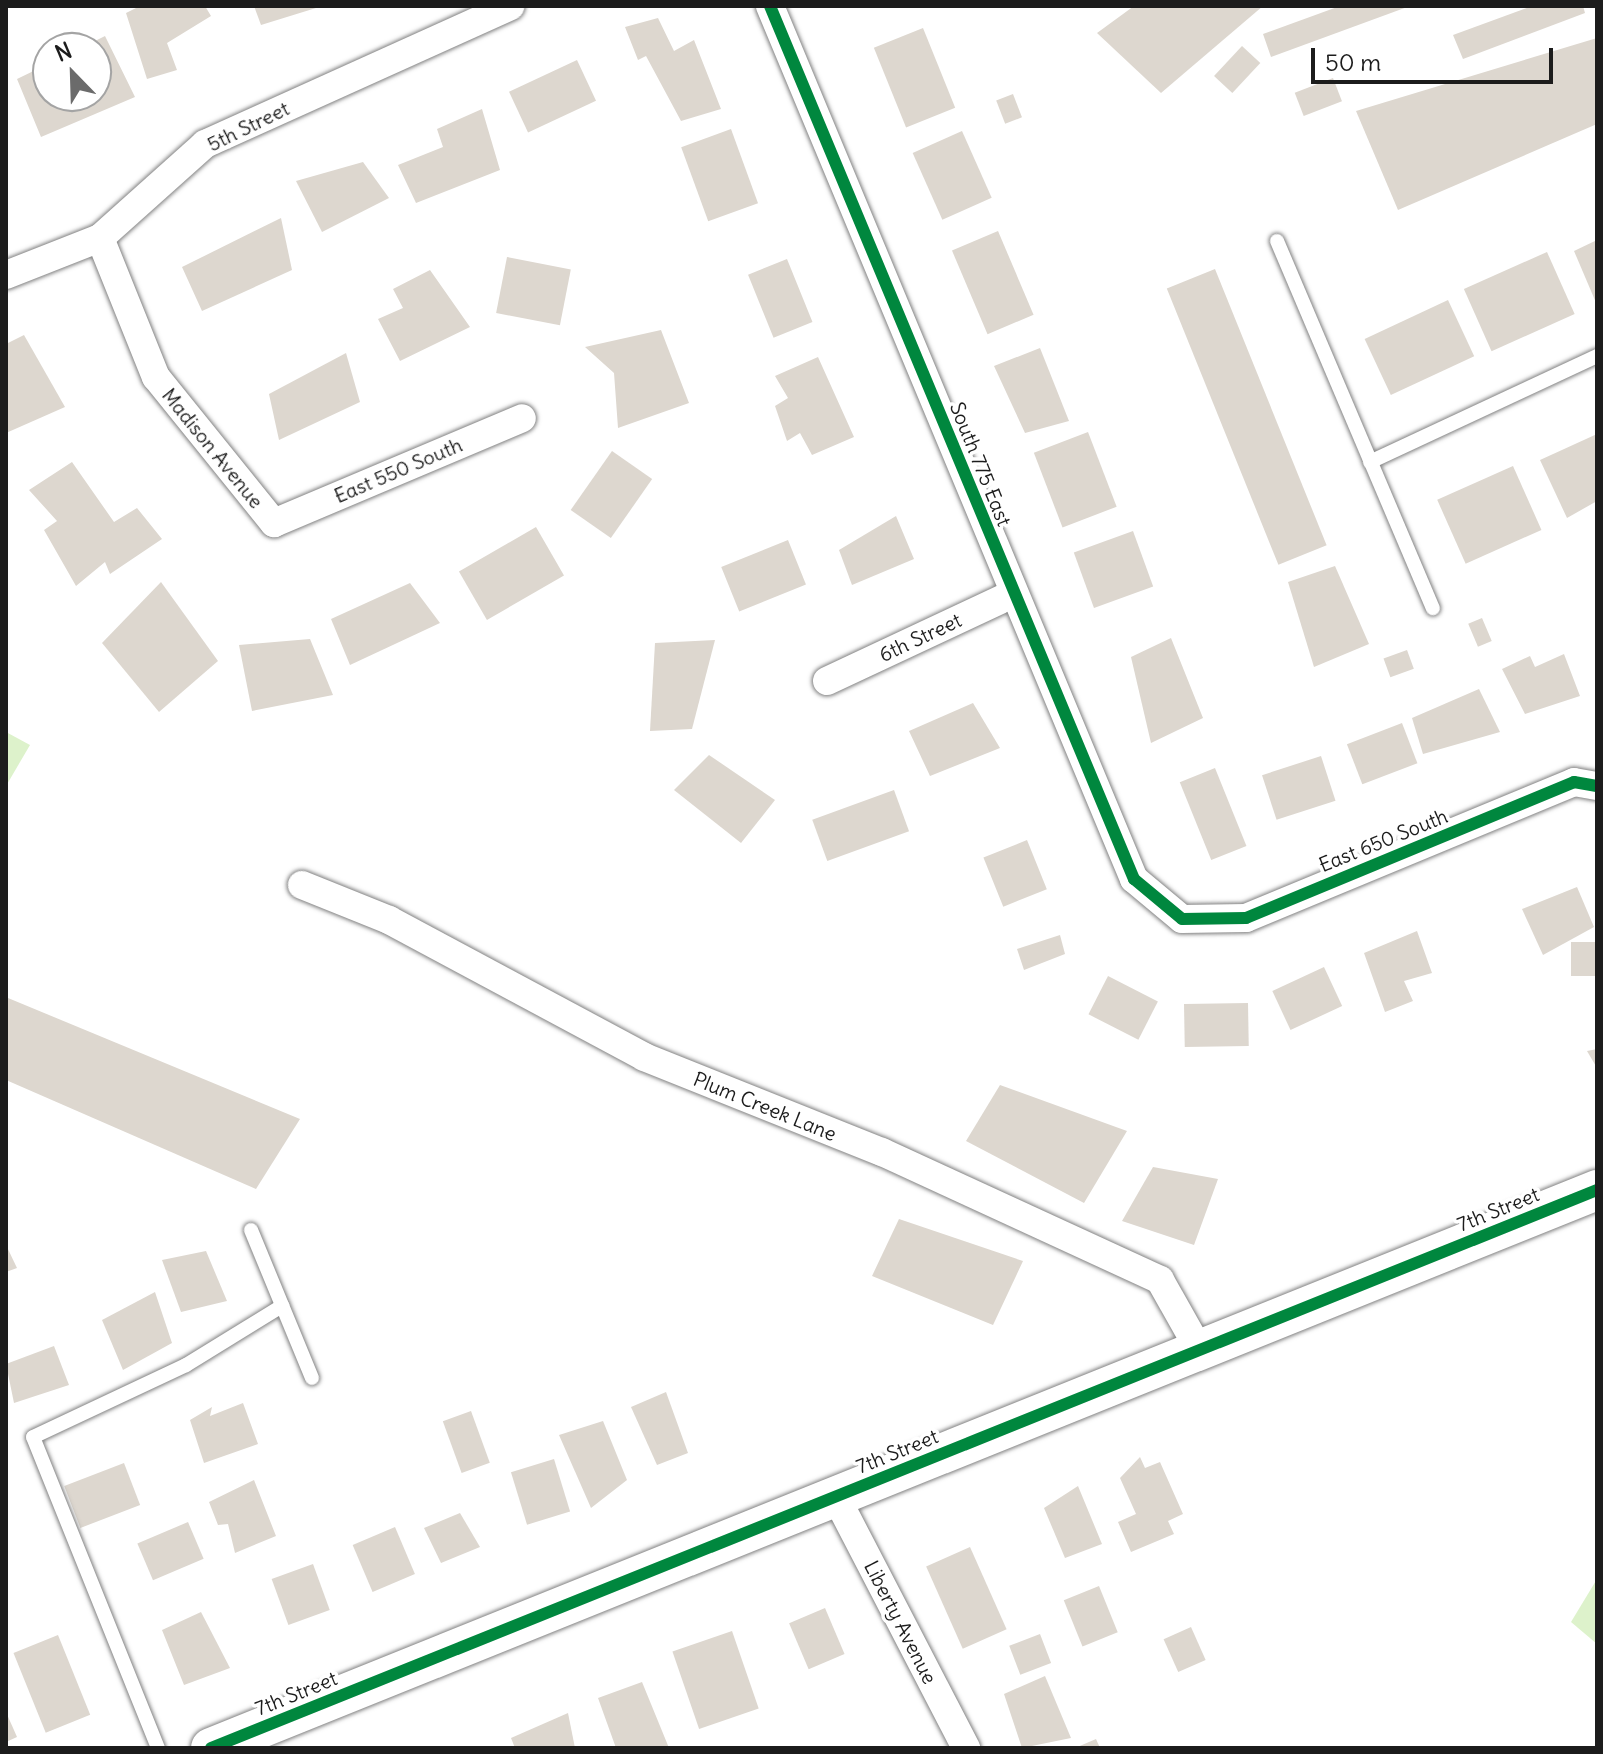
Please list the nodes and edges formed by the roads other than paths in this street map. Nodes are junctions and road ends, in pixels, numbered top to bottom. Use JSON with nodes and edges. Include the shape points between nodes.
{"nodes":[{"id":1,"x":510,"y":6,"type":"edge"},
{"id":2,"x":770,"y":6,"type":"edge"},
{"id":3,"x":100,"y":238,"type":"junction"},
{"id":4,"x":1277,"y":241,"type":"dead end"},
{"id":5,"x":6,"y":275,"type":"edge"},
{"id":6,"x":1597,"y":356,"type":"edge"},
{"id":7,"x":522,"y":418,"type":"dead end"},
{"id":8,"x":1370,"y":462,"type":"junction"},
{"id":9,"x":274,"y":523,"type":"joint"},
{"id":10,"x":1013,"y":594,"type":"junction"},
{"id":11,"x":1433,"y":608,"type":"dead end"},
{"id":12,"x":827,"y":681,"type":"dead end"},
{"id":13,"x":1597,"y":786,"type":"edge"},
{"id":14,"x":302,"y":885,"type":"dead end"},
{"id":15,"x":1182,"y":919,"type":"joint"},
{"id":16,"x":1597,"y":1190,"type":"edge"},
{"id":17,"x":251,"y":1230,"type":"dead end"},
{"id":18,"x":282,"y":1306,"type":"junction"},
{"id":19,"x":1200,"y":1351,"type":"junction"},
{"id":20,"x":312,"y":1378,"type":"dead end"},
{"id":21,"x":836,"y":1497,"type":"junction"},
{"id":22,"x":158,"y":1748,"type":"edge"},
{"id":23,"x":211,"y":1748,"type":"edge"},
{"id":24,"x":966,"y":1748,"type":"edge"}],
"edges":[{"from":1,"to":3,"type":"street","name":"5th Street","via":[[205,144]]},
{"from":2,"to":10,"type":"street","name":"South 775 East"},
{"from":3,"to":5,"type":"street","name":"5th Street"},
{"from":3,"to":9,"type":"street","name":"Madison Avenue","via":[[156,377]]},
{"from":4,"to":8,"type":"lane"},
{"from":6,"to":8,"type":"lane"},
{"from":7,"to":9,"type":"street","name":"East 550 South"},
{"from":8,"to":11,"type":"lane"},
{"from":10,"to":12,"type":"street","name":"6th Street"},
{"from":10,"to":15,"type":"street","name":"South 775 East","via":[[1134,879]]},
{"from":13,"to":15,"type":"street","name":"East 650 South","via":[[1574,782],[1246,918]]},
{"from":14,"to":19,"type":"street","name":"Plum Creek Lane","via":[[389,920],[644,1057],[882,1152],[1160,1280]]},
{"from":16,"to":19,"type":"street","name":"7th Street"},
{"from":17,"to":18,"type":"lane"},
{"from":18,"to":20,"type":"lane"},
{"from":18,"to":22,"type":"lane","via":[[186,1365],[33,1437]]},
{"from":19,"to":21,"type":"street","name":"7th Street"},
{"from":21,"to":23,"type":"street","name":"7th Street"},
{"from":21,"to":24,"type":"street","name":"Liberty Avenue"}]}
